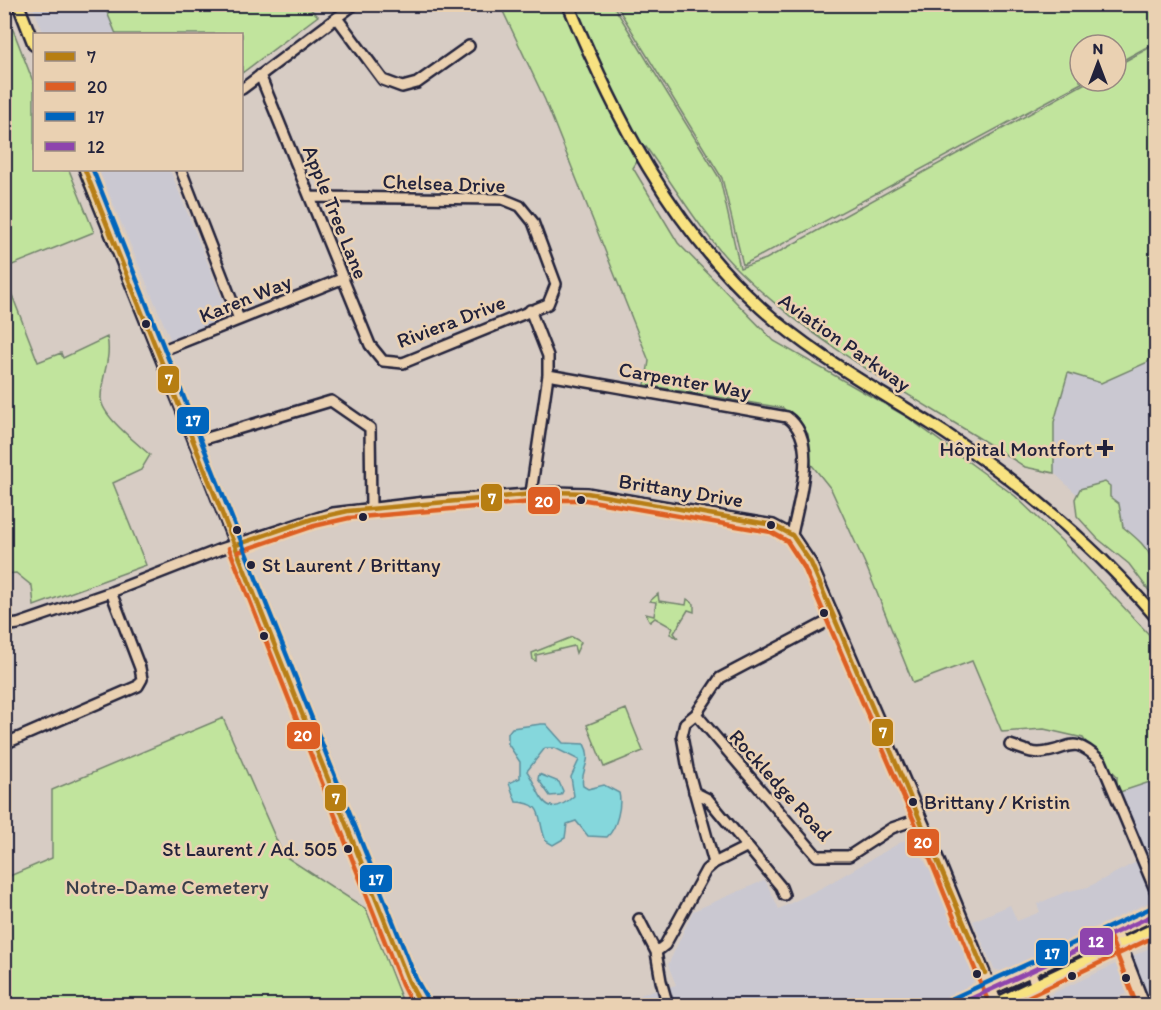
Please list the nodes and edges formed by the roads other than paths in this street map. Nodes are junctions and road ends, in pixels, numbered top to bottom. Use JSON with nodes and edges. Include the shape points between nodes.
{"nodes":[{"id":1,"x":18,"y":4,"type":"edge"},
{"id":2,"x":354,"y":4,"type":"edge"},
{"id":3,"x":568,"y":4,"type":"edge"},
{"id":4,"x":337,"y":18,"type":"junction"},
{"id":5,"x":33,"y":42,"type":"edge"},
{"id":6,"x":469,"y":46,"type":"dead end"},
{"id":7,"x":260,"y":75,"type":"junction"},
{"id":8,"x":243,"y":88,"type":"edge"},
{"id":9,"x":85,"y":171,"type":"edge"},
{"id":10,"x":181,"y":171,"type":"edge"},
{"id":11,"x":311,"y":197,"type":"junction"},
{"id":12,"x":344,"y":278,"type":"junction"},
{"id":13,"x":530,"y":310,"type":"junction"},
{"id":14,"x":239,"y":319,"type":"junction"},
{"id":15,"x":158,"y":352,"type":"junction"},
{"id":16,"x":383,"y":361,"type":"joint"},
{"id":17,"x":548,"y":375,"type":"junction"},
{"id":18,"x":194,"y":442,"type":"junction"},
{"id":19,"x":531,"y":493,"type":"junction"},
{"id":20,"x":371,"y":508,"type":"junction"},
{"id":21,"x":792,"y":535,"type":"junction"},
{"id":22,"x":236,"y":545,"type":"junction"},
{"id":23,"x":111,"y":592,"type":"junction"},
{"id":24,"x":1156,"y":617,"type":"edge"},
{"id":25,"x":834,"y":618,"type":"junction"},
{"id":26,"x":4,"y":626,"type":"edge"},
{"id":27,"x":696,"y":714,"type":"junction"},
{"id":28,"x":4,"y":744,"type":"edge"},
{"id":29,"x":1010,"y":745,"type":"dead end"},
{"id":30,"x":694,"y":792,"type":"junction"},
{"id":31,"x":921,"y":818,"type":"junction"},
{"id":32,"x":746,"y":847,"type":"junction"},
{"id":33,"x":714,"y":863,"type":"junction"},
{"id":34,"x":1156,"y":892,"type":"edge"},
{"id":35,"x":784,"y":895,"type":"dead end"},
{"id":36,"x":1156,"y":914,"type":"edge"},
{"id":37,"x":639,"y":919,"type":"dead end"},
{"id":38,"x":1156,"y":928,"type":"edge"},
{"id":39,"x":1116,"y":931,"type":"junction"},
{"id":40,"x":1121,"y":944,"type":"junction"},
{"id":41,"x":656,"y":952,"type":"junction"},
{"id":42,"x":1030,"y":970,"type":"junction"},
{"id":43,"x":409,"y":982,"type":"junction"},
{"id":44,"x":1037,"y":985,"type":"junction"},
{"id":45,"x":991,"y":988,"type":"junction"},
{"id":46,"x":994,"y":1004,"type":"edge"},
{"id":47,"x":416,"y":1005,"type":"edge"},
{"id":48,"x":422,"y":1005,"type":"edge"},
{"id":49,"x":668,"y":1005,"type":"edge"},
{"id":50,"x":954,"y":1005,"type":"edge"},
{"id":51,"x":1044,"y":1005,"type":"edge"},
{"id":52,"x":1145,"y":1005,"type":"edge"}],
"edges":[{"from":1,"to":5,"type":"main road"},
{"from":2,"to":4,"type":"street"},
{"from":3,"to":24,"type":"main road","name":"Aviation Parkway","via":[[653,178],[717,265],[804,342],[1019,486],[1085,543]]},
{"from":4,"to":6,"type":"street","via":[[383,80],[402,87],[417,83]]},
{"from":4,"to":7,"type":"street"},
{"from":7,"to":8,"type":"street"},
{"from":7,"to":11,"type":"street","name":"Apple Tree Lane"},
{"from":9,"to":15,"type":"main road"},
{"from":10,"to":14,"type":"street"},
{"from":11,"to":12,"type":"street","name":"Apple Tree Lane"},
{"from":11,"to":13,"type":"street","name":"Chelsea Drive","via":[[503,200],[520,206],[533,222],[556,284],[548,304]]},
{"from":12,"to":14,"type":"street","name":"Karen Way"},
{"from":12,"to":16,"type":"street","name":"Apple Tree Lane","via":[[370,345]]},
{"from":13,"to":16,"type":"street","name":"Riviera Drive","via":[[403,363]]},
{"from":13,"to":17,"type":"street","via":[[548,356]]},
{"from":14,"to":15,"type":"street","name":"Karen Way"},
{"from":15,"to":18,"type":"main road"},
{"from":17,"to":19,"type":"street"},
{"from":17,"to":21,"type":"street","name":"Carpenter Way","via":[[778,414],[796,423],[806,454]]},
{"from":18,"to":20,"type":"street","via":[[331,401],[370,428]]},
{"from":18,"to":22,"type":"main road"},
{"from":19,"to":20,"type":"street","name":"Brittany Drive"},
{"from":19,"to":21,"type":"street","name":"Brittany Drive","via":[[587,493],[694,510],[773,525]]},
{"from":20,"to":22,"type":"street","name":"Brittany Drive","via":[[312,519]]},
{"from":21,"to":25,"type":"street","via":[[811,563]]},
{"from":22,"to":23,"type":"street","name":"Brittany Drive"},
{"from":22,"to":43,"type":"main road"},
{"from":23,"to":26,"type":"street","name":"Brittany Drive"},
{"from":23,"to":28,"type":"street","via":[[140,668],[142,679],[138,686]]},
{"from":25,"to":27,"type":"street","via":[[720,678]]},
{"from":25,"to":31,"type":"street"},
{"from":27,"to":30,"type":"street","via":[[685,723],[682,736]]},
{"from":27,"to":31,"type":"street","name":"Rockledge Road","via":[[817,856],[849,856],[892,828]]},
{"from":29,"to":34,"type":"street","via":[[1042,753],[1078,745],[1101,761]]},
{"from":30,"to":32,"type":"street","via":[[708,799]]},
{"from":30,"to":33,"type":"street"},
{"from":31,"to":45,"type":"street"},
{"from":32,"to":33,"type":"street"},
{"from":32,"to":35,"type":"street"},
{"from":33,"to":41,"type":"street","via":[[691,894],[665,945]]},
{"from":36,"to":39,"type":"main road"},
{"from":37,"to":41,"type":"street"},
{"from":38,"to":40,"type":"main road"},
{"from":39,"to":40,"type":"street"},
{"from":39,"to":42,"type":"main road"},
{"from":40,"to":44,"type":"main road"},
{"from":40,"to":52,"type":"street"},
{"from":41,"to":49,"type":"street"},
{"from":42,"to":44,"type":"street"},
{"from":42,"to":45,"type":"main road"},
{"from":43,"to":47,"type":"main road"},
{"from":43,"to":48,"type":"main road"},
{"from":44,"to":46,"type":"main road"},
{"from":44,"to":51,"type":"street"},
{"from":45,"to":46,"type":"street"},
{"from":45,"to":50,"type":"main road"}]}
